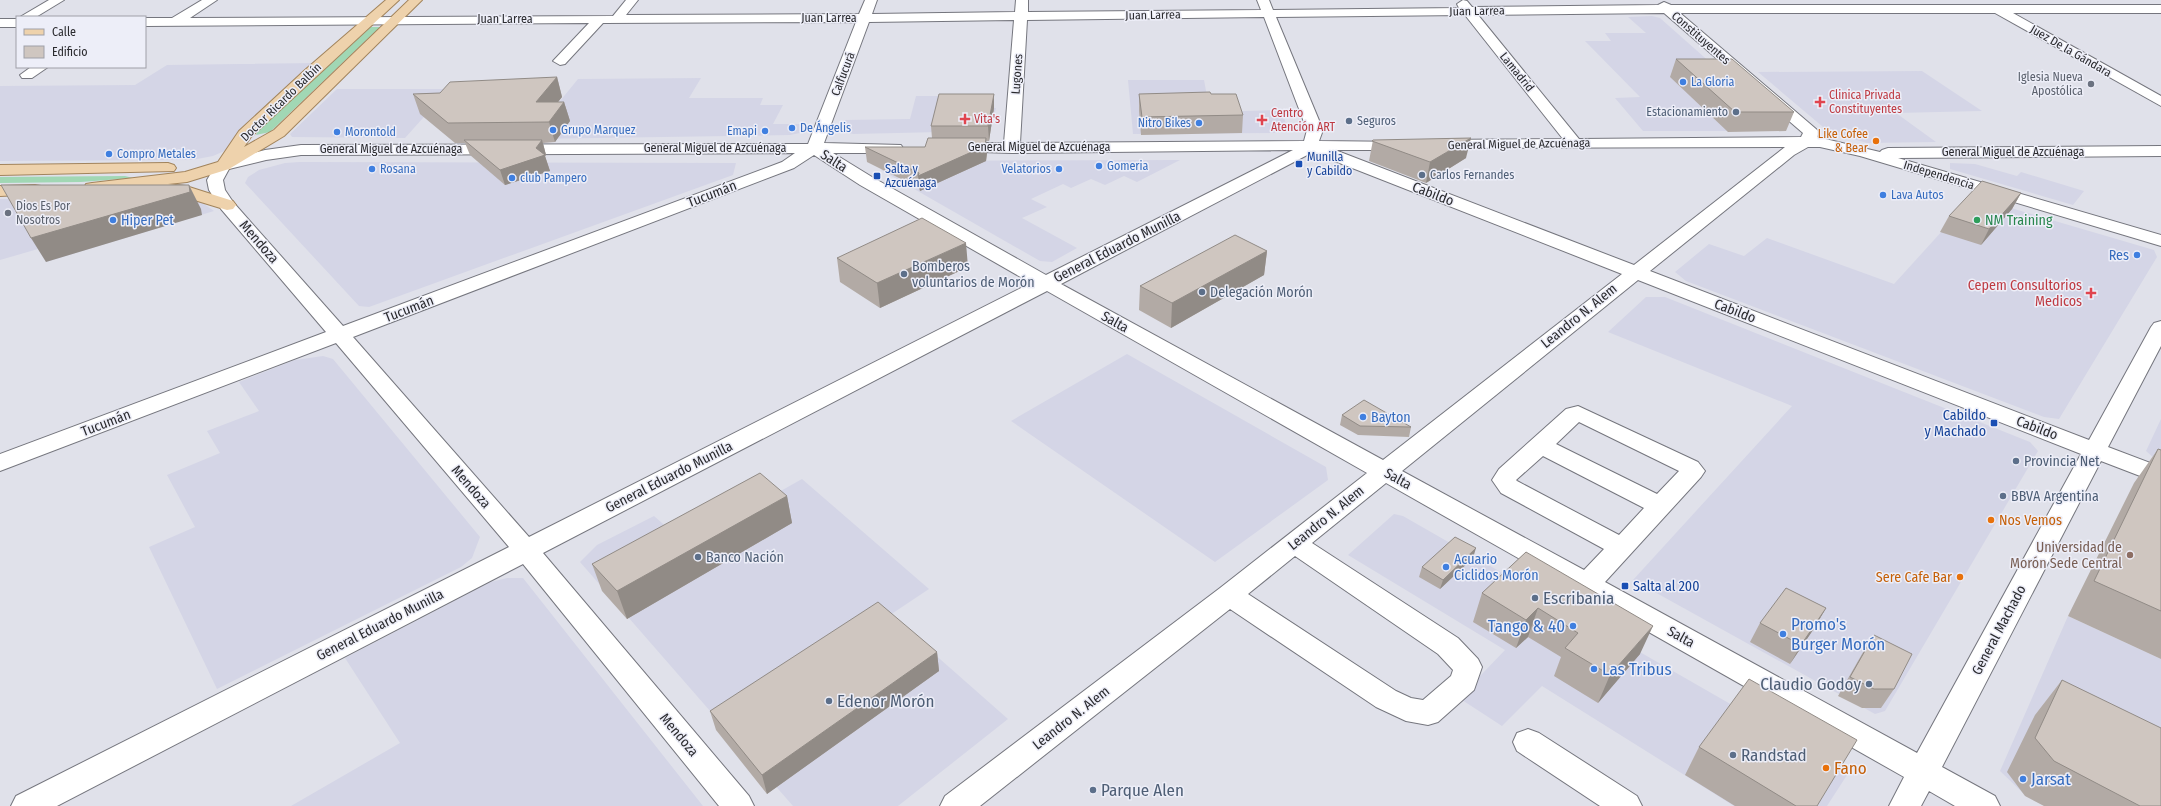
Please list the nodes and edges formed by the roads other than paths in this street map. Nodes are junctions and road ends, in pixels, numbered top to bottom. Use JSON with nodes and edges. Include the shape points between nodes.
{"nodes":[{"id":1,"x":58,"y":0,"type":"edge"},
{"id":2,"x":212,"y":0,"type":"edge"},
{"id":3,"x":393,"y":0,"type":"edge"},
{"id":4,"x":416,"y":0,"type":"edge"},
{"id":5,"x":632,"y":0,"type":"edge"},
{"id":6,"x":871,"y":0,"type":"edge"},
{"id":7,"x":1022,"y":0,"type":"edge"},
{"id":8,"x":1262,"y":0,"type":"edge"},
{"id":9,"x":1658,"y":0,"type":"edge"},
{"id":10,"x":1981,"y":0,"type":"edge"},
{"id":11,"x":1464,"y":6,"type":"edge"},
{"id":12,"x":1668,"y":9,"type":"junction"},
{"id":13,"x":1997,"y":9,"type":"junction"},
{"id":14,"x":2161,"y":9,"type":"edge"},
{"id":15,"x":1268,"y":13,"type":"junction"},
{"id":16,"x":28,"y":16,"type":"edge"},
{"id":17,"x":1020,"y":16,"type":"junction"},
{"id":18,"x":865,"y":18,"type":"junction"},
{"id":19,"x":600,"y":19,"type":"junction"},
{"id":20,"x":617,"y":19,"type":"junction"},
{"id":21,"x":371,"y":20,"type":"junction"},
{"id":22,"x":396,"y":20,"type":"junction"},
{"id":23,"x":16,"y":21,"type":"edge"},
{"id":24,"x":146,"y":22,"type":"edge"},
{"id":25,"x":175,"y":22,"type":"junction"},
{"id":26,"x":0,"y":23,"type":"edge"},
{"id":27,"x":560,"y":61,"type":"dead end"},
{"id":28,"x":39,"y":68,"type":"edge"},
{"id":29,"x":27,"y":75,"type":"dead end"},
{"id":30,"x":2161,"y":102,"type":"edge"},
{"id":31,"x":1808,"y":140,"type":"junction"},
{"id":32,"x":1574,"y":143,"type":"junction"},
{"id":33,"x":1310,"y":146,"type":"junction"},
{"id":34,"x":814,"y":148,"type":"junction"},
{"id":35,"x":909,"y":148,"type":"edge"},
{"id":36,"x":941,"y":148,"type":"edge"},
{"id":37,"x":1012,"y":148,"type":"junction"},
{"id":38,"x":2161,"y":151,"type":"edge"},
{"id":39,"x":1865,"y":153,"type":"junction"},
{"id":40,"x":223,"y":166,"type":"junction"},
{"id":41,"x":0,"y":170,"type":"edge"},
{"id":42,"x":55,"y":190,"type":"edge"},
{"id":43,"x":0,"y":191,"type":"edge"},
{"id":44,"x":227,"y":205,"type":"junction"},
{"id":45,"x":2161,"y":241,"type":"edge"},
{"id":46,"x":1635,"y":272,"type":"junction"},
{"id":47,"x":1046,"y":283,"type":"junction"},
{"id":48,"x":2161,"y":328,"type":"edge"},
{"id":49,"x":340,"y":335,"type":"junction"},
{"id":50,"x":1537,"y":448,"type":"junction"},
{"id":51,"x":2095,"y":450,"type":"junction"},
{"id":52,"x":0,"y":463,"type":"edge"},
{"id":53,"x":1385,"y":471,"type":"junction"},
{"id":54,"x":2161,"y":476,"type":"edge"},
{"id":55,"x":1659,"y":505,"type":"junction"},
{"id":56,"x":1295,"y":544,"type":"junction"},
{"id":57,"x":1621,"y":547,"type":"junction"},
{"id":58,"x":526,"y":550,"type":"junction"},
{"id":59,"x":1588,"y":584,"type":"junction"},
{"id":60,"x":1229,"y":595,"type":"junction"},
{"id":61,"x":1528,"y":742,"type":"dead end"},
{"id":62,"x":1923,"y":772,"type":"junction"},
{"id":63,"x":27,"y":806,"type":"edge"},
{"id":64,"x":738,"y":806,"type":"edge"},
{"id":65,"x":956,"y":806,"type":"edge"},
{"id":66,"x":1626,"y":806,"type":"edge"},
{"id":67,"x":1905,"y":806,"type":"edge"},
{"id":68,"x":1984,"y":806,"type":"edge"}],
"edges":[{"from":1,"to":16,"type":"street"},
{"from":2,"to":25,"type":"street"},
{"from":3,"to":21,"type":"main road","name":"Doctor Ricardo Balbín"},
{"from":4,"to":22,"type":"main road","name":"Doctor Ricardo Balbín"},
{"from":5,"to":20,"type":"street"},
{"from":6,"to":18,"type":"street","name":"Calfucurá"},
{"from":7,"to":17,"type":"street","name":"Lugones"},
{"from":8,"to":15,"type":"street"},
{"from":9,"to":12,"type":"street","name":"Constituyentes"},
{"from":10,"to":13,"type":"street","name":"Juez De la Gándara"},
{"from":11,"to":12,"type":"street","name":"Juan Larrea"},
{"from":11,"to":15,"type":"street","name":"Juan Larrea"},
{"from":11,"to":32,"type":"street","name":"Lamadrid"},
{"from":12,"to":13,"type":"street","name":"Juan Larrea"},
{"from":12,"to":31,"type":"street","name":"Constituyentes","via":[[1811,132]]},
{"from":13,"to":14,"type":"street","name":"Juan Larrea"},
{"from":13,"to":30,"type":"street","name":"Juez De la Gándara"},
{"from":15,"to":17,"type":"street","name":"Juan Larrea"},
{"from":15,"to":33,"type":"street","via":[[1315,130]]},
{"from":17,"to":18,"type":"street","name":"Juan Larrea"},
{"from":17,"to":37,"type":"street","name":"Lugones"},
{"from":18,"to":20,"type":"street","name":"Juan Larrea"},
{"from":18,"to":34,"type":"street","name":"Calfucurá"},
{"from":19,"to":20,"type":"street","name":"Juan Larrea"},
{"from":19,"to":22,"type":"street","name":"Juan Larrea"},
{"from":19,"to":27,"type":"street"},
{"from":21,"to":22,"type":"street","name":"Juan Larrea"},
{"from":21,"to":25,"type":"street","name":"Juan Larrea"},
{"from":21,"to":40,"type":"main road","name":"Doctor Ricardo Balbín","via":[[245,134]]},
{"from":22,"to":40,"type":"main road","name":"Doctor Ricardo Balbín","via":[[279,133]]},
{"from":23,"to":26,"type":"street"},
{"from":24,"to":25,"type":"street","name":"Juan Larrea"},
{"from":28,"to":29,"type":"street"},
{"from":31,"to":32,"type":"street","name":"General Miguel de Azcuénaga","via":[[1769,143]]},
{"from":31,"to":39,"type":"street","name":"Independencia","via":[[1831,143]]},
{"from":31,"to":46,"type":"street","name":"Leandro N. Alem","via":[[1788,152]]},
{"from":32,"to":33,"type":"street","name":"General Miguel de Azcuénaga"},
{"from":33,"to":37,"type":"street","name":"General Miguel de Azcuénaga"},
{"from":33,"to":46,"type":"street","name":"Cabildo"},
{"from":33,"to":47,"type":"street","name":"General Eduardo Munilla"},
{"from":34,"to":35,"type":"street","name":"General Miguel de Azcuénaga"},
{"from":34,"to":40,"type":"street","name":"General Miguel de Azcuénaga","via":[[302,150],[265,155]]},
{"from":34,"to":47,"type":"street","name":"Salta","via":[[866,181]]},
{"from":34,"to":49,"type":"street","name":"Tucumán","via":[[788,165]]},
{"from":36,"to":37,"type":"street","name":"General Miguel de Azcuénaga"},
{"from":38,"to":39,"type":"street","name":"General Miguel de Azcuénaga"},
{"from":39,"to":45,"type":"street","name":"Independencia"},
{"from":40,"to":41,"type":"main road"},
{"from":40,"to":44,"type":"street","name":"Mendoza","via":[[215,180],[217,190]]},
{"from":40,"to":44,"type":"main road","via":[[159,181],[78,189],[180,190]]},
{"from":42,"to":43,"type":"main road"},
{"from":44,"to":49,"type":"street","name":"Mendoza"},
{"from":46,"to":51,"type":"street","name":"Cabildo"},
{"from":46,"to":53,"type":"street","name":"Leandro N. Alem"},
{"from":47,"to":53,"type":"street","name":"Salta"},
{"from":47,"to":58,"type":"street","name":"General Eduardo Munilla"},
{"from":48,"to":51,"type":"street","name":"General Machado"},
{"from":49,"to":52,"type":"street","name":"Tucumán"},
{"from":49,"to":58,"type":"street","name":"Mendoza"},
{"from":50,"to":55,"type":"street","via":[[1548,449]]},
{"from":50,"to":55,"type":"street","via":[[1574,414],[1583,415],[1690,467],[1693,471]]},
{"from":50,"to":57,"type":"street","via":[[1507,475],[1504,480],[1506,483]]},
{"from":51,"to":54,"type":"street","name":"Cabildo"},
{"from":51,"to":62,"type":"street","name":"General Machado"},
{"from":53,"to":56,"type":"street","name":"Leandro N. Alem"},
{"from":53,"to":59,"type":"street","name":"Salta"},
{"from":55,"to":57,"type":"street"},
{"from":56,"to":60,"type":"street","name":"Leandro N. Alem"},
{"from":56,"to":60,"type":"street","via":[[1448,646],[1468,667],[1464,682],[1428,713],[1406,709],[1386,699]]},
{"from":57,"to":59,"type":"street"},
{"from":58,"to":63,"type":"street","name":"General Eduardo Munilla"},
{"from":58,"to":64,"type":"street","name":"Mendoza"},
{"from":59,"to":62,"type":"street","name":"Salta"},
{"from":60,"to":65,"type":"street","name":"Leandro N. Alem"},
{"from":61,"to":66,"type":"street"},
{"from":62,"to":67,"type":"street","name":"General Machado"},
{"from":62,"to":68,"type":"street","name":"Salta"}]}
